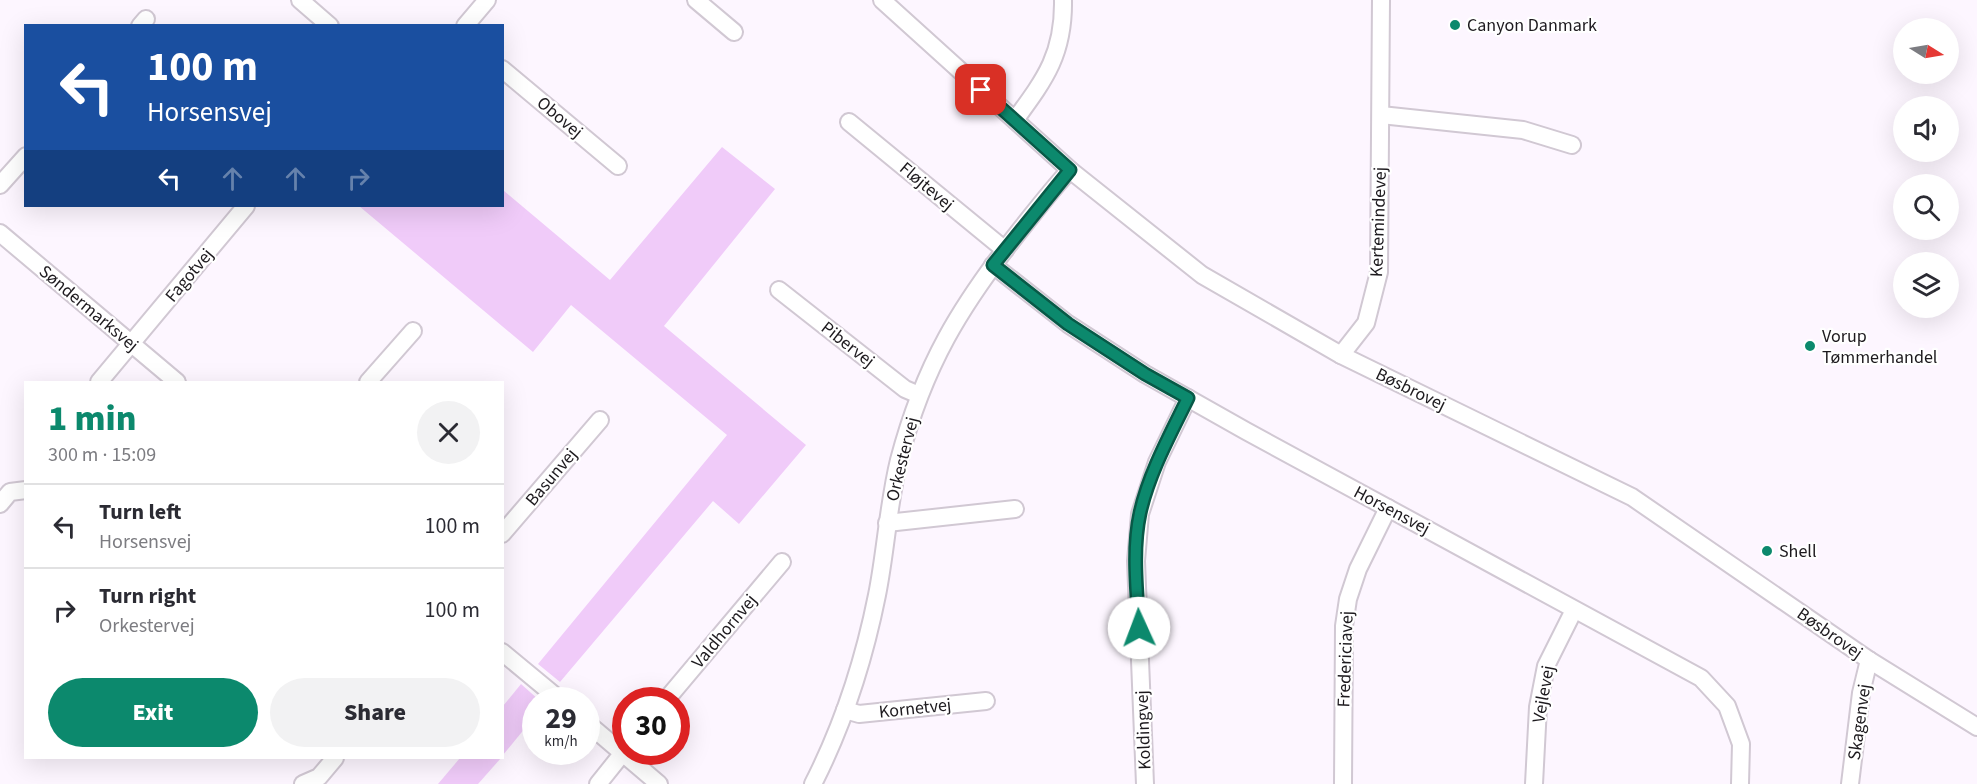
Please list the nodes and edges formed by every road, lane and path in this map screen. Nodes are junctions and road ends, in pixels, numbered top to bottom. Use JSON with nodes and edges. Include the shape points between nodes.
{"nodes":[{"id":1,"x":300,"y":0,"type":"edge"},
{"id":2,"x":487,"y":0,"type":"edge"},
{"id":3,"x":696,"y":0,"type":"edge"},
{"id":4,"x":882,"y":0,"type":"edge"},
{"id":5,"x":1062,"y":0,"type":"edge"},
{"id":6,"x":1381,"y":0,"type":"edge"},
{"id":7,"x":328,"y":24,"type":"edge"},
{"id":8,"x":467,"y":24,"type":"edge"},
{"id":9,"x":734,"y":32,"type":"dead end"},
{"id":10,"x":504,"y":71,"type":"edge"},
{"id":11,"x":1381,"y":115,"type":"junction"},
{"id":12,"x":1015,"y":120,"type":"junction"},
{"id":13,"x":849,"y":122,"type":"dead end"},
{"id":14,"x":1572,"y":145,"type":"dead end"},
{"id":15,"x":24,"y":158,"type":"edge"},
{"id":16,"x":618,"y":166,"type":"dead end"},
{"id":17,"x":1070,"y":170,"type":"junction"},
{"id":18,"x":0,"y":185,"type":"edge"},
{"id":19,"x":245,"y":207,"type":"edge"},
{"id":20,"x":0,"y":233,"type":"edge"},
{"id":21,"x":1005,"y":250,"type":"junction"},
{"id":22,"x":993,"y":265,"type":"junction"},
{"id":23,"x":779,"y":290,"type":"dead end"},
{"id":24,"x":413,"y":331,"type":"dead end"},
{"id":25,"x":132,"y":344,"type":"junction"},
{"id":26,"x":1341,"y":355,"type":"junction"},
{"id":27,"x":100,"y":381,"type":"edge"},
{"id":28,"x":176,"y":381,"type":"edge"},
{"id":29,"x":369,"y":381,"type":"edge"},
{"id":30,"x":919,"y":395,"type":"junction"},
{"id":31,"x":1188,"y":398,"type":"junction"},
{"id":32,"x":600,"y":420,"type":"dead end"},
{"id":33,"x":24,"y":490,"type":"edge"},
{"id":34,"x":0,"y":504,"type":"edge"},
{"id":35,"x":1388,"y":508,"type":"junction"},
{"id":36,"x":1015,"y":509,"type":"dead end"},
{"id":37,"x":887,"y":523,"type":"junction"},
{"id":38,"x":504,"y":532,"type":"edge"},
{"id":39,"x":782,"y":562,"type":"dead end"},
{"id":40,"x":1574,"y":610,"type":"junction"},
{"id":41,"x":504,"y":654,"type":"edge"},
{"id":42,"x":1869,"y":660,"type":"junction"},
{"id":43,"x":544,"y":687,"type":"edge"},
{"id":44,"x":677,"y":687,"type":"edge"},
{"id":45,"x":986,"y":701,"type":"dead end"},
{"id":46,"x":845,"y":710,"type":"junction"},
{"id":47,"x":1977,"y":727,"type":"edge"},
{"id":48,"x":600,"y":733,"type":"edge"},
{"id":49,"x":612,"y":742,"type":"edge"},
{"id":50,"x":334,"y":759,"type":"edge"},
{"id":51,"x":613,"y":765,"type":"edge"},
{"id":52,"x":639,"y":765,"type":"edge"},
{"id":53,"x":303,"y":784,"type":"edge"},
{"id":54,"x":598,"y":784,"type":"edge"},
{"id":55,"x":659,"y":784,"type":"edge"},
{"id":56,"x":813,"y":784,"type":"edge"},
{"id":57,"x":1144,"y":784,"type":"edge"},
{"id":58,"x":1343,"y":784,"type":"edge"},
{"id":59,"x":1534,"y":784,"type":"edge"},
{"id":60,"x":1740,"y":784,"type":"edge"},
{"id":61,"x":1850,"y":784,"type":"edge"}],
"edges":[{"from":1,"to":7,"type":"street"},
{"from":2,"to":8,"type":"street"},
{"from":3,"to":9,"type":"street"},
{"from":4,"to":12,"type":"street","name":"Bøsbrovej"},
{"from":5,"to":12,"type":"street","via":[[1063,20],[1056,52],[1045,78]]},
{"from":6,"to":11,"type":"street","name":"Kertemindevej"},
{"from":10,"to":16,"type":"street","name":"Obovej"},
{"from":11,"to":14,"type":"street","via":[[1523,130]]},
{"from":11,"to":26,"type":"street","name":"Kertemindevej","via":[[1379,272],[1366,323]]},
{"from":12,"to":17,"type":"street","name":"Bøsbrovej"},
{"from":13,"to":21,"type":"street","name":"Fløjtevej"},
{"from":15,"to":18,"type":"street"},
{"from":17,"to":21,"type":"street","name":"Orkestervej"},
{"from":17,"to":26,"type":"street","name":"Bøsbrovej","via":[[1202,275]]},
{"from":19,"to":25,"type":"street","name":"Fagotvej"},
{"from":20,"to":25,"type":"street","name":"Søndermarksvej"},
{"from":21,"to":22,"type":"street","name":"Orkestervej"},
{"from":22,"to":30,"type":"street","name":"Orkestervej","via":[[953,325]]},
{"from":22,"to":31,"type":"street","name":"Horsensvej","via":[[1068,324]]},
{"from":23,"to":30,"type":"street","name":"Pibervej","via":[[905,389]]},
{"from":24,"to":29,"type":"street"},
{"from":25,"to":27,"type":"street","name":"Fagotvej"},
{"from":25,"to":28,"type":"street","name":"Søndermarksvej"},
{"from":26,"to":42,"type":"street","name":"Bøsbrovej","via":[[1632,497]]},
{"from":30,"to":37,"type":"street","name":"Orkestervej","via":[[899,461]]},
{"from":31,"to":35,"type":"street","name":"Horsensvej"},
{"from":31,"to":57,"type":"street","name":"Koldingvej","via":[[1157,462],[1140,514],[1136,561]]},
{"from":32,"to":38,"type":"street","name":"Basunvej"},
{"from":33,"to":34,"type":"street","via":[[10,492]]},
{"from":35,"to":40,"type":"street","name":"Horsensvej"},
{"from":35,"to":58,"type":"street","name":"Fredericiavej","via":[[1348,599],[1344,626]]},
{"from":36,"to":37,"type":"street"},
{"from":37,"to":46,"type":"street","name":"Orkestervej","via":[[870,627]]},
{"from":39,"to":44,"type":"street","name":"Valdhornvej"},
{"from":40,"to":59,"type":"street","name":"Vejlevej","via":[[1546,666],[1538,707]]},
{"from":40,"to":60,"type":"street","name":"Horsensvej","via":[[1701,678],[1727,706],[1741,744]]},
{"from":41,"to":43,"type":"street"},
{"from":42,"to":47,"type":"street","name":"Bøsbrovej"},
{"from":42,"to":61,"type":"street","name":"Skagenvej"},
{"from":45,"to":46,"type":"street","name":"Kornetvej","via":[[858,714]]},
{"from":46,"to":56,"type":"street","name":"Orkestervej"},
{"from":48,"to":49,"type":"street"},
{"from":50,"to":53,"type":"street","via":[[320,777]]},
{"from":51,"to":54,"type":"street"},
{"from":52,"to":55,"type":"street"}]}
